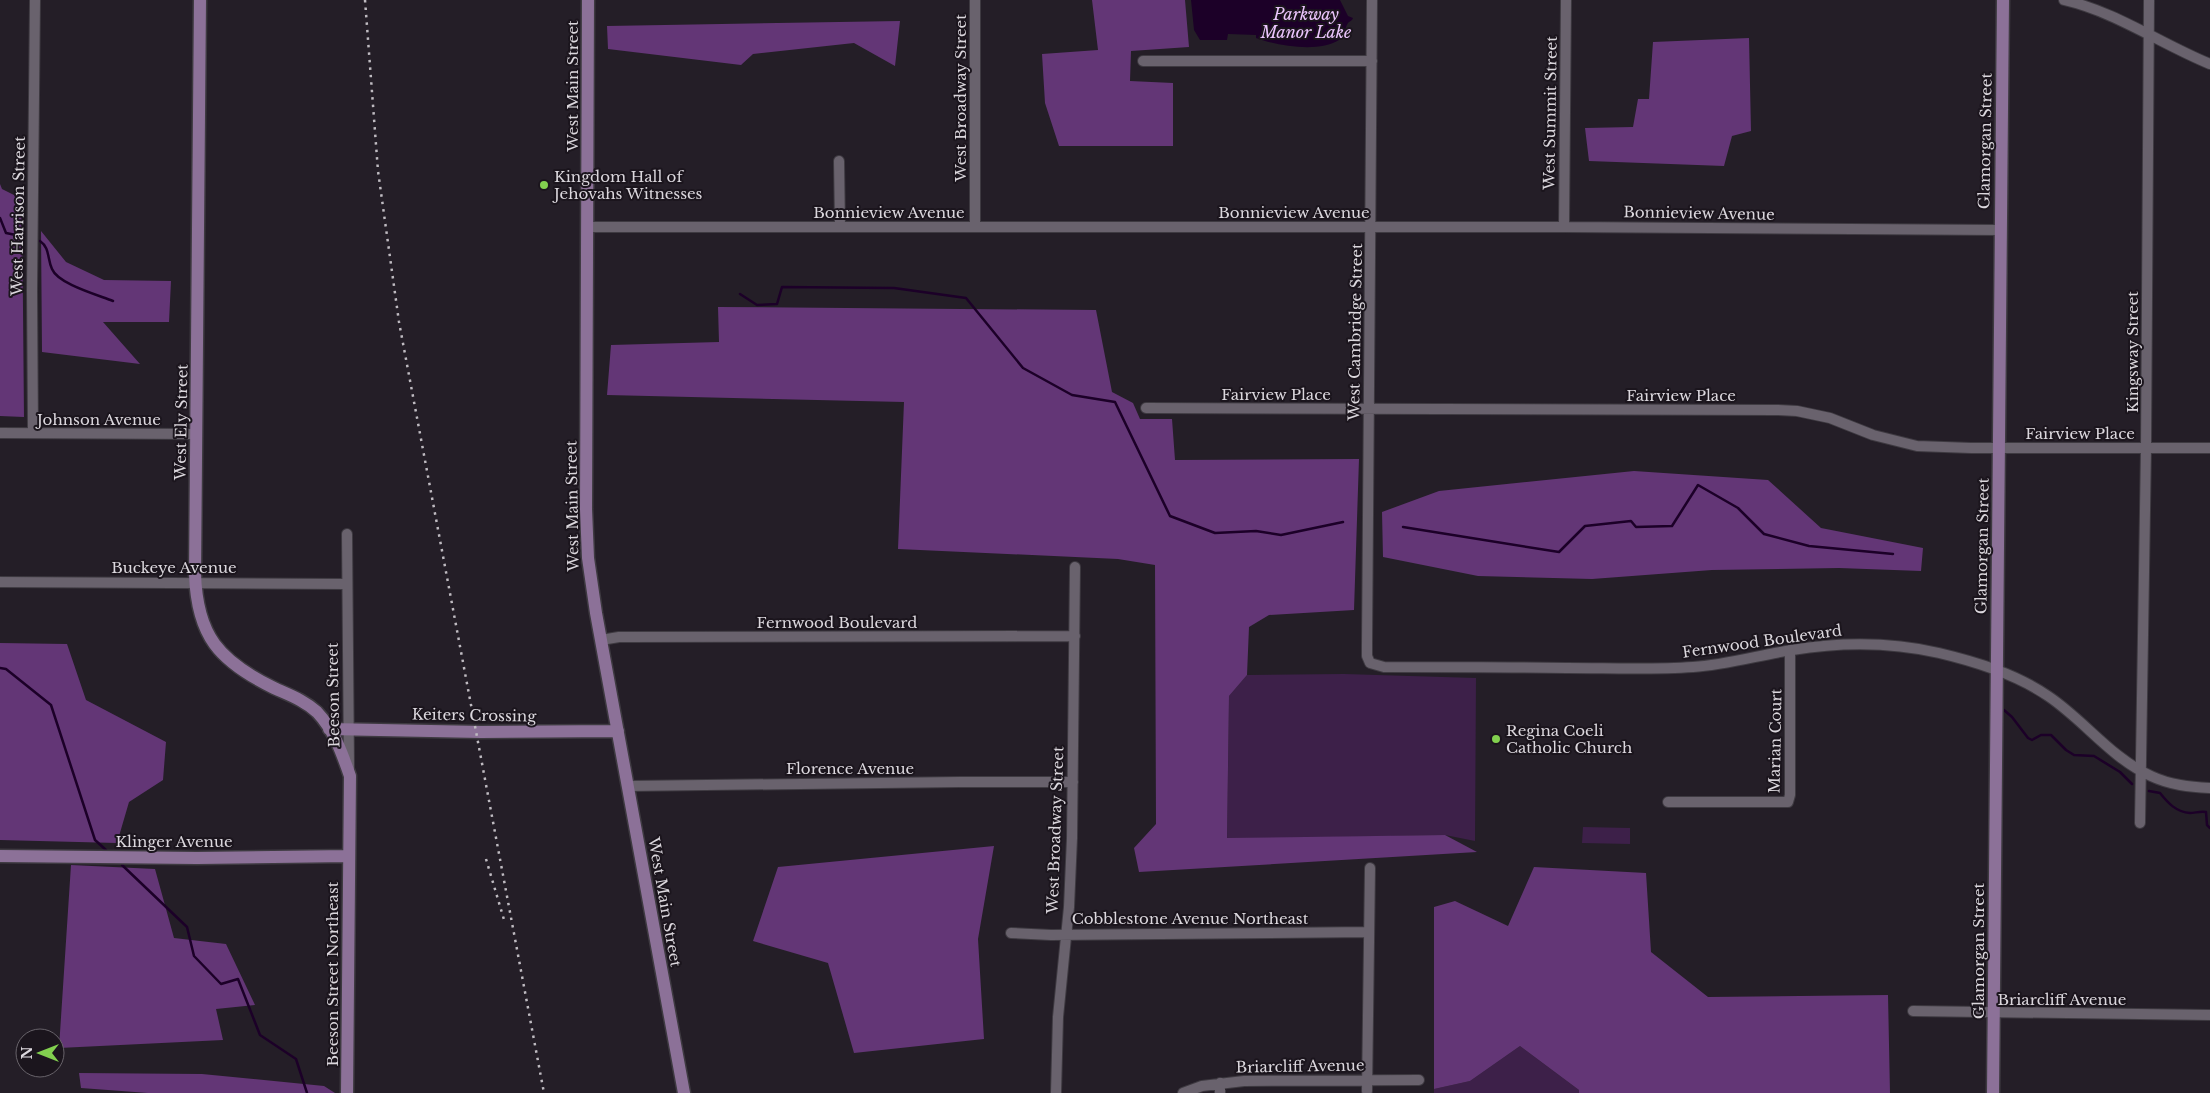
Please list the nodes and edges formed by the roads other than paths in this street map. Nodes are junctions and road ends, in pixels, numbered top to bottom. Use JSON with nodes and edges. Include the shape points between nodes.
{"nodes":[{"id":1,"x":35,"y":0,"type":"edge"},
{"id":2,"x":200,"y":0,"type":"edge"},
{"id":3,"x":588,"y":0,"type":"edge"},
{"id":4,"x":975,"y":0,"type":"edge"},
{"id":5,"x":1372,"y":0,"type":"edge"},
{"id":6,"x":1566,"y":0,"type":"edge"},
{"id":7,"x":2003,"y":0,"type":"edge"},
{"id":8,"x":2064,"y":0,"type":"edge"},
{"id":9,"x":2149,"y":0,"type":"edge"},
{"id":10,"x":2148,"y":35,"type":"junction"},
{"id":11,"x":1143,"y":61,"type":"dead end"},
{"id":12,"x":1372,"y":61,"type":"junction"},
{"id":13,"x":2210,"y":64,"type":"edge"},
{"id":14,"x":839,"y":161,"type":"dead end"},
{"id":15,"x":840,"y":226,"type":"junction"},
{"id":16,"x":1564,"y":226,"type":"junction"},
{"id":17,"x":587,"y":227,"type":"junction"},
{"id":18,"x":975,"y":227,"type":"junction"},
{"id":19,"x":1371,"y":227,"type":"junction"},
{"id":20,"x":2000,"y":230,"type":"junction"},
{"id":21,"x":1146,"y":408,"type":"dead end"},
{"id":22,"x":1370,"y":409,"type":"junction"},
{"id":23,"x":0,"y":433,"type":"edge"},
{"id":24,"x":34,"y":433,"type":"junction"},
{"id":25,"x":197,"y":434,"type":"junction"},
{"id":26,"x":1999,"y":448,"type":"junction"},
{"id":27,"x":2146,"y":448,"type":"junction"},
{"id":28,"x":2210,"y":448,"type":"edge"},
{"id":29,"x":347,"y":534,"type":"dead end"},
{"id":30,"x":1075,"y":567,"type":"dead end"},
{"id":31,"x":0,"y":582,"type":"edge"},
{"id":32,"x":195,"y":582,"type":"junction"},
{"id":33,"x":347,"y":584,"type":"junction"},
{"id":34,"x":1075,"y":636,"type":"junction"},
{"id":35,"x":601,"y":640,"type":"junction"},
{"id":36,"x":1790,"y":650,"type":"junction"},
{"id":37,"x":1370,"y":663,"type":"joint"},
{"id":38,"x":1996,"y":670,"type":"junction"},
{"id":39,"x":329,"y":729,"type":"junction"},
{"id":40,"x":349,"y":729,"type":"junction"},
{"id":41,"x":618,"y":731,"type":"junction"},
{"id":42,"x":2142,"y":771,"type":"junction"},
{"id":43,"x":350,"y":776,"type":"junction"},
{"id":44,"x":1073,"y":782,"type":"junction"},
{"id":45,"x":628,"y":786,"type":"junction"},
{"id":46,"x":2210,"y":788,"type":"edge"},
{"id":47,"x":1668,"y":802,"type":"dead end"},
{"id":48,"x":2140,"y":823,"type":"dead end"},
{"id":49,"x":0,"y":856,"type":"edge"},
{"id":50,"x":349,"y":856,"type":"junction"},
{"id":51,"x":1370,"y":868,"type":"dead end"},
{"id":52,"x":1369,"y":932,"type":"junction"},
{"id":53,"x":1011,"y":933,"type":"dead end"},
{"id":54,"x":1066,"y":933,"type":"junction"},
{"id":55,"x":1913,"y":1011,"type":"dead end"},
{"id":56,"x":1994,"y":1013,"type":"junction"},
{"id":57,"x":2210,"y":1015,"type":"edge"},
{"id":58,"x":1419,"y":1080,"type":"dead end"},
{"id":59,"x":1367,"y":1086,"type":"junction"},
{"id":60,"x":1220,"y":1088,"type":"edge"},
{"id":61,"x":347,"y":1093,"type":"edge"},
{"id":62,"x":684,"y":1093,"type":"edge"},
{"id":63,"x":1056,"y":1093,"type":"edge"},
{"id":64,"x":1183,"y":1093,"type":"edge"},
{"id":65,"x":1993,"y":1093,"type":"edge"}],
"edges":[{"from":1,"to":24,"type":"street","name":"West Harrison Street"},
{"from":2,"to":25,"type":"street","name":"West Ely Street"},
{"from":3,"to":17,"type":"street","name":"West Main Street"},
{"from":4,"to":18,"type":"street","name":"West Broadway Street"},
{"from":5,"to":12,"type":"street","name":"West Cambridge Street"},
{"from":6,"to":16,"type":"street","name":"West Summit Street"},
{"from":7,"to":20,"type":"street","name":"Glamorgan Street"},
{"from":8,"to":10,"type":"street","via":[[2101,12]]},
{"from":9,"to":10,"type":"street","name":"Kingsway Street"},
{"from":10,"to":13,"type":"street"},
{"from":10,"to":27,"type":"street","name":"Kingsway Street"},
{"from":11,"to":12,"type":"street"},
{"from":12,"to":19,"type":"street","name":"West Cambridge Street"},
{"from":14,"to":15,"type":"street"},
{"from":15,"to":17,"type":"street","name":"Bonnieview Avenue"},
{"from":15,"to":18,"type":"street","name":"Bonnieview Avenue"},
{"from":16,"to":19,"type":"street","name":"Bonnieview Avenue"},
{"from":16,"to":20,"type":"street","name":"Bonnieview Avenue"},
{"from":17,"to":35,"type":"street","name":"West Main Street","via":[[586,526]]},
{"from":18,"to":19,"type":"street","name":"Bonnieview Avenue"},
{"from":19,"to":22,"type":"street","name":"West Cambridge Street"},
{"from":20,"to":26,"type":"street","name":"Glamorgan Street"},
{"from":21,"to":22,"type":"street","name":"Fairview Place"},
{"from":22,"to":26,"type":"street","name":"Fairview Place","via":[[1797,411],[1830,418],[1873,435],[1917,446]]},
{"from":22,"to":37,"type":"street","name":"West Cambridge Street","via":[[1367,656]]},
{"from":23,"to":24,"type":"street","name":"Johnson Avenue"},
{"from":24,"to":25,"type":"street","name":"Johnson Avenue"},
{"from":25,"to":32,"type":"street","name":"West Ely Street"},
{"from":26,"to":27,"type":"street","name":"Fairview Place"},
{"from":26,"to":38,"type":"street","name":"Glamorgan Street"},
{"from":27,"to":28,"type":"street","name":"Fairview Place"},
{"from":27,"to":42,"type":"street","name":"Kingsway Street"},
{"from":29,"to":33,"type":"street","name":"Beeson Street"},
{"from":30,"to":34,"type":"street","name":"West Broadway Street"},
{"from":31,"to":32,"type":"street","name":"Buckeye Avenue"},
{"from":32,"to":33,"type":"street","name":"Buckeye Avenue"},
{"from":32,"to":39,"type":"street","name":"West Ely Street","via":[[197,602],[206,630],[225,658],[249,676],[307,704]]},
{"from":33,"to":40,"type":"street","name":"Beeson Street"},
{"from":34,"to":35,"type":"street","name":"Fernwood Boulevard","via":[[619,636]]},
{"from":34,"to":44,"type":"street","name":"West Broadway Street"},
{"from":35,"to":41,"type":"street","name":"West Main Street"},
{"from":36,"to":37,"type":"street","name":"Fernwood Boulevard","via":[[1723,664],[1669,668],[1384,667]]},
{"from":36,"to":38,"type":"street","name":"Fernwood Boulevard","via":[[1829,645],[1895,646],[1939,653]]},
{"from":36,"to":47,"type":"street","name":"Marian Court","via":[[1788,802]]},
{"from":38,"to":42,"type":"street","name":"Fernwood Boulevard","via":[[2046,694]]},
{"from":38,"to":56,"type":"street","name":"Glamorgan Street"},
{"from":39,"to":40,"type":"street","name":"Keiters Crossing"},
{"from":39,"to":43,"type":"street","name":"West Ely Street"},
{"from":40,"to":41,"type":"street","name":"Keiters Crossing"},
{"from":40,"to":43,"type":"street","name":"Beeson Street"},
{"from":41,"to":45,"type":"street","name":"West Main Street"},
{"from":42,"to":46,"type":"street","name":"Fernwood Boulevard","via":[[2164,782]]},
{"from":42,"to":48,"type":"street","name":"Kingsway Street"},
{"from":43,"to":50,"type":"street","name":"Beeson Street"},
{"from":44,"to":45,"type":"street","name":"Florence Avenue"},
{"from":44,"to":54,"type":"street","name":"West Broadway Street"},
{"from":45,"to":62,"type":"street","name":"West Main Street"},
{"from":49,"to":50,"type":"street","name":"Klinger Avenue"},
{"from":50,"to":61,"type":"street","name":"Beeson Street Northeast"},
{"from":51,"to":52,"type":"street"},
{"from":52,"to":54,"type":"street","name":"Cobblestone Avenue Northeast"},
{"from":52,"to":59,"type":"street"},
{"from":53,"to":54,"type":"street","name":"Cobblestone Avenue Northeast"},
{"from":54,"to":63,"type":"street","name":"West Broadway Street","via":[[1058,1017]]},
{"from":55,"to":56,"type":"street","name":"Briarcliff Avenue"},
{"from":56,"to":57,"type":"street","name":"Briarcliff Avenue"},
{"from":56,"to":65,"type":"street","name":"Glamorgan Street"},
{"from":58,"to":59,"type":"street","name":"Briarcliff Avenue"},
{"from":59,"to":60,"type":"street","name":"Briarcliff Avenue"},
{"from":60,"to":64,"type":"street","name":"Briarcliff Avenue","via":[[1202,1086]]}]}
